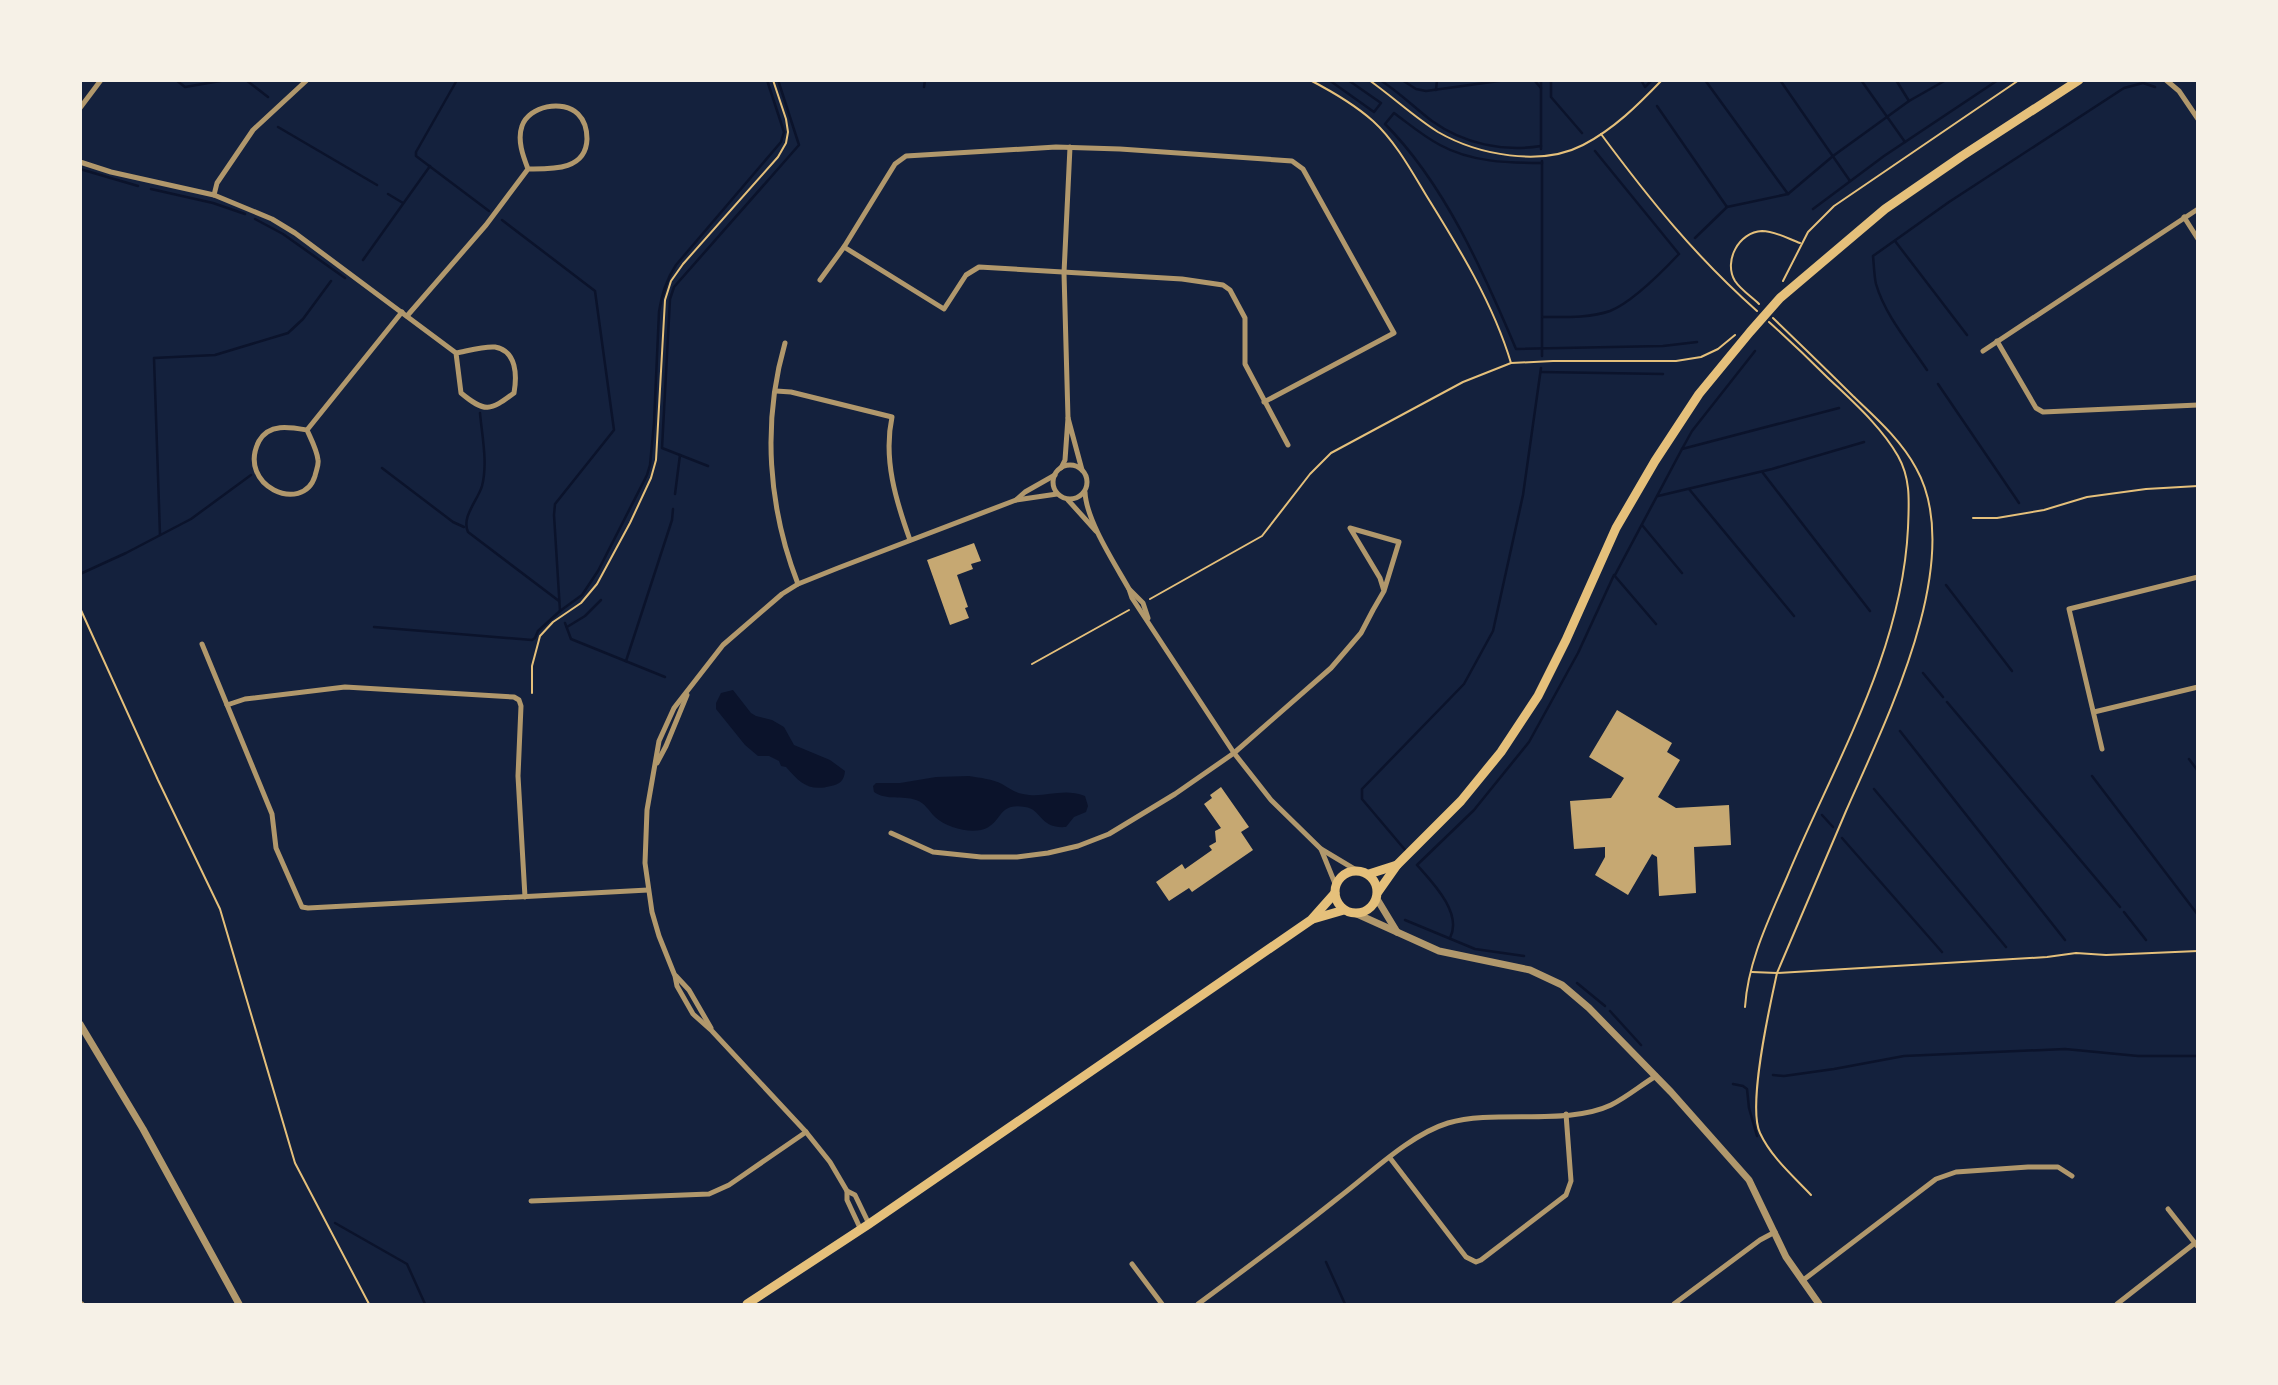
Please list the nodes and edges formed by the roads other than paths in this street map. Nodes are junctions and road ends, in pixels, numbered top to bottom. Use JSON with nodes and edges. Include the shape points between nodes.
{"nodes":[{"id":1,"x":101,"y":80,"type":"edge"},
{"id":2,"x":307,"y":80,"type":"edge"},
{"id":3,"x":2079,"y":80,"type":"edge"},
{"id":4,"x":2166,"y":80,"type":"edge"},
{"id":5,"x":2177,"y":80,"type":"edge"},
{"id":6,"x":2179,"y":91,"type":"junction"},
{"id":7,"x":80,"y":108,"type":"edge"},
{"id":8,"x":2197,"y":118,"type":"edge"},
{"id":9,"x":1070,"y":147,"type":"junction"},
{"id":10,"x":80,"y":162,"type":"edge"},
{"id":11,"x":528,"y":169,"type":"junction"},
{"id":12,"x":214,"y":195,"type":"junction"},
{"id":13,"x":2197,"y":209,"type":"edge"},
{"id":14,"x":2184,"y":217,"type":"junction"},
{"id":15,"x":2197,"y":239,"type":"edge"},
{"id":16,"x":844,"y":247,"type":"junction"},
{"id":17,"x":1064,"y":273,"type":"junction"},
{"id":18,"x":820,"y":279,"type":"dead end"},
{"id":19,"x":405,"y":314,"type":"junction"},
{"id":20,"x":1997,"y":341,"type":"junction"},
{"id":21,"x":785,"y":343,"type":"dead end"},
{"id":22,"x":1983,"y":351,"type":"dead end"},
{"id":23,"x":456,"y":353,"type":"junction"},
{"id":24,"x":776,"y":391,"type":"junction"},
{"id":25,"x":1264,"y":402,"type":"junction"},
{"id":26,"x":2197,"y":405,"type":"edge"},
{"id":27,"x":1068,"y":418,"type":"junction"},
{"id":28,"x":307,"y":429,"type":"junction"},
{"id":29,"x":1288,"y":445,"type":"dead end"},
{"id":30,"x":1061,"y":468,"type":"junction"},
{"id":31,"x":1082,"y":470,"type":"junction"},
{"id":32,"x":1055,"y":475,"type":"junction"},
{"id":33,"x":1085,"y":492,"type":"junction"},
{"id":34,"x":1057,"y":494,"type":"junction"},
{"id":35,"x":1068,"y":499,"type":"junction"},
{"id":36,"x":1016,"y":500,"type":"junction"},
{"id":37,"x":1098,"y":534,"type":"junction"},
{"id":38,"x":910,"y":540,"type":"junction"},
{"id":39,"x":2197,"y":578,"type":"edge"},
{"id":40,"x":799,"y":584,"type":"junction"},
{"id":41,"x":1384,"y":592,"type":"junction"},
{"id":42,"x":202,"y":644,"type":"dead end"},
{"id":43,"x":2197,"y":687,"type":"edge"},
{"id":44,"x":227,"y":705,"type":"junction"},
{"id":45,"x":2094,"y":712,"type":"junction"},
{"id":46,"x":2102,"y":748,"type":"dead end"},
{"id":47,"x":1234,"y":753,"type":"junction"},
{"id":48,"x":891,"y":833,"type":"dead end"},
{"id":49,"x":1321,"y":849,"type":"junction"},
{"id":50,"x":1397,"y":865,"type":"junction"},
{"id":51,"x":1356,"y":870,"type":"junction"},
{"id":52,"x":1369,"y":874,"type":"junction"},
{"id":53,"x":648,"y":890,"type":"junction"},
{"id":54,"x":1335,"y":890,"type":"junction"},
{"id":55,"x":1378,"y":896,"type":"junction"},
{"id":56,"x":525,"y":897,"type":"junction"},
{"id":57,"x":1344,"y":910,"type":"junction"},
{"id":58,"x":1357,"y":914,"type":"junction"},
{"id":59,"x":1311,"y":920,"type":"junction"},
{"id":60,"x":1397,"y":933,"type":"junction"},
{"id":61,"x":675,"y":976,"type":"junction"},
{"id":62,"x":80,"y":1024,"type":"edge"},
{"id":63,"x":712,"y":1031,"type":"junction"},
{"id":64,"x":1656,"y":1076,"type":"junction"},
{"id":65,"x":1566,"y":1114,"type":"junction"},
{"id":66,"x":806,"y":1132,"type":"junction"},
{"id":67,"x":1390,"y":1158,"type":"junction"},
{"id":68,"x":2071,"y":1176,"type":"dead end"},
{"id":69,"x":847,"y":1191,"type":"junction"},
{"id":70,"x":531,"y":1202,"type":"dead end"},
{"id":71,"x":2168,"y":1209,"type":"dead end"},
{"id":72,"x":865,"y":1227,"type":"junction"},
{"id":73,"x":1775,"y":1232,"type":"junction"},
{"id":74,"x":2196,"y":1245,"type":"edge"},
{"id":75,"x":1132,"y":1264,"type":"dead end"},
{"id":76,"x":1802,"y":1281,"type":"junction"},
{"id":77,"x":239,"y":1304,"type":"edge"},
{"id":78,"x":747,"y":1304,"type":"edge"},
{"id":79,"x":1162,"y":1304,"type":"edge"},
{"id":80,"x":1198,"y":1304,"type":"edge"},
{"id":81,"x":1674,"y":1304,"type":"edge"},
{"id":82,"x":1819,"y":1304,"type":"edge"},
{"id":83,"x":2117,"y":1304,"type":"edge"}],
"edges":[{"from":1,"to":7,"type":"street"},
{"from":2,"to":12,"type":"street","via":[[253,130],[217,183]]},
{"from":3,"to":50,"type":"main road","via":[[1885,209],[1780,298],[1750,332],[1699,394],[1655,461],[1616,528],[1538,696],[1501,752],[1461,801]]},
{"from":4,"to":6,"type":"street"},
{"from":5,"to":6,"type":"street"},
{"from":6,"to":8,"type":"street"},
{"from":9,"to":16,"type":"street","via":[[906,156],[895,164]]},
{"from":9,"to":17,"type":"street"},
{"from":9,"to":25,"type":"street","via":[[1292,160],[1303,169],[1394,333]]},
{"from":10,"to":12,"type":"street"},
{"from":11,"to":11,"type":"street","via":[[559,169],[577,162],[587,148],[587,130],[578,114],[550,106],[532,113],[522,127],[521,148]]},
{"from":11,"to":19,"type":"street","via":[[486,225]]},
{"from":12,"to":19,"type":"street","via":[[295,233]]},
{"from":13,"to":14,"type":"street"},
{"from":14,"to":15,"type":"street"},
{"from":14,"to":20,"type":"street"},
{"from":16,"to":17,"type":"street","via":[[944,309],[966,275],[979,267]]},
{"from":16,"to":18,"type":"street"},
{"from":17,"to":25,"type":"street","via":[[1223,285],[1245,318],[1245,364]]},
{"from":17,"to":27,"type":"street"},
{"from":19,"to":23,"type":"street"},
{"from":19,"to":28,"type":"street"},
{"from":20,"to":22,"type":"street"},
{"from":20,"to":26,"type":"street","via":[[2036,408],[2043,412]]},
{"from":21,"to":24,"type":"street"},
{"from":23,"to":23,"type":"street","via":[[461,393],[478,407],[496,407],[514,393],[518,373],[508,353],[494,347]]},
{"from":24,"to":38,"type":"street","via":[[892,417],[891,473]]},
{"from":24,"to":40,"type":"street","via":[[770,459],[782,537]]},
{"from":25,"to":29,"type":"street"},
{"from":27,"to":30,"type":"street"},
{"from":27,"to":31,"type":"street"},
{"from":28,"to":28,"type":"street","via":[[319,462],[313,481],[293,494],[272,492],[257,475],[255,464],[262,436],[272,428]]},
{"from":30,"to":31,"type":"street","via":[[1072,465]]},
{"from":30,"to":32,"type":"street"},
{"from":31,"to":33,"type":"street","via":[[1088,481]]},
{"from":32,"to":34,"type":"street"},
{"from":32,"to":36,"type":"street"},
{"from":33,"to":35,"type":"street"},
{"from":33,"to":37,"type":"street"},
{"from":34,"to":35,"type":"street"},
{"from":34,"to":36,"type":"street"},
{"from":35,"to":37,"type":"street"},
{"from":36,"to":38,"type":"street"},
{"from":37,"to":47,"type":"street"},
{"from":38,"to":40,"type":"street"},
{"from":39,"to":45,"type":"street","via":[[2069,609]]},
{"from":40,"to":53,"type":"street","via":[[723,645],[664,726],[645,837]]},
{"from":41,"to":41,"type":"street","via":[[1399,542],[1350,527],[1380,578]]},
{"from":41,"to":47,"type":"street","via":[[1361,633],[1331,668]]},
{"from":42,"to":44,"type":"street"},
{"from":43,"to":45,"type":"street"},
{"from":44,"to":56,"type":"street","via":[[272,814],[276,848],[302,906]]},
{"from":44,"to":56,"type":"street","via":[[345,687],[519,700]]},
{"from":45,"to":46,"type":"street"},
{"from":47,"to":48,"type":"street","via":[[1109,834],[1078,846],[981,857],[933,852]]},
{"from":47,"to":49,"type":"street","via":[[1271,800]]},
{"from":49,"to":51,"type":"street"},
{"from":49,"to":54,"type":"street"},
{"from":50,"to":52,"type":"main road"},
{"from":50,"to":55,"type":"main road"},
{"from":51,"to":52,"type":"main road"},
{"from":51,"to":54,"type":"main road","via":[[1343,875]]},
{"from":52,"to":55,"type":"main road"},
{"from":53,"to":56,"type":"street"},
{"from":53,"to":61,"type":"street"},
{"from":54,"to":57,"type":"main road"},
{"from":54,"to":59,"type":"main road"},
{"from":55,"to":58,"type":"main road","via":[[1369,909]]},
{"from":55,"to":60,"type":"street"},
{"from":57,"to":58,"type":"main road"},
{"from":57,"to":59,"type":"main road"},
{"from":58,"to":60,"type":"street"},
{"from":59,"to":72,"type":"main road"},
{"from":60,"to":64,"type":"street","via":[[1460,957],[1530,970],[1562,985]]},
{"from":61,"to":63,"type":"street","via":[[689,990]]},
{"from":61,"to":63,"type":"street","via":[[693,1014]]},
{"from":62,"to":77,"type":"street","via":[[144,1129]]},
{"from":63,"to":66,"type":"street"},
{"from":64,"to":65,"type":"street","via":[[1611,1105]]},
{"from":64,"to":73,"type":"street","via":[[1749,1180]]},
{"from":65,"to":67,"type":"street","via":[[1448,1123]]},
{"from":65,"to":67,"type":"street","via":[[1571,1181],[1566,1195],[1476,1262],[1466,1257]]},
{"from":66,"to":69,"type":"street"},
{"from":66,"to":70,"type":"street","via":[[709,1194]]},
{"from":67,"to":80,"type":"street"},
{"from":68,"to":76,"type":"street","via":[[2058,1167],[2028,1167],[1956,1172],[1936,1179]]},
{"from":69,"to":72,"type":"street","via":[[846,1200]]},
{"from":69,"to":72,"type":"street","via":[[855,1195]]},
{"from":71,"to":74,"type":"street"},
{"from":72,"to":78,"type":"main road"},
{"from":73,"to":76,"type":"street"},
{"from":73,"to":81,"type":"street"},
{"from":74,"to":83,"type":"street"},
{"from":75,"to":79,"type":"street"},
{"from":76,"to":82,"type":"street"}]}
